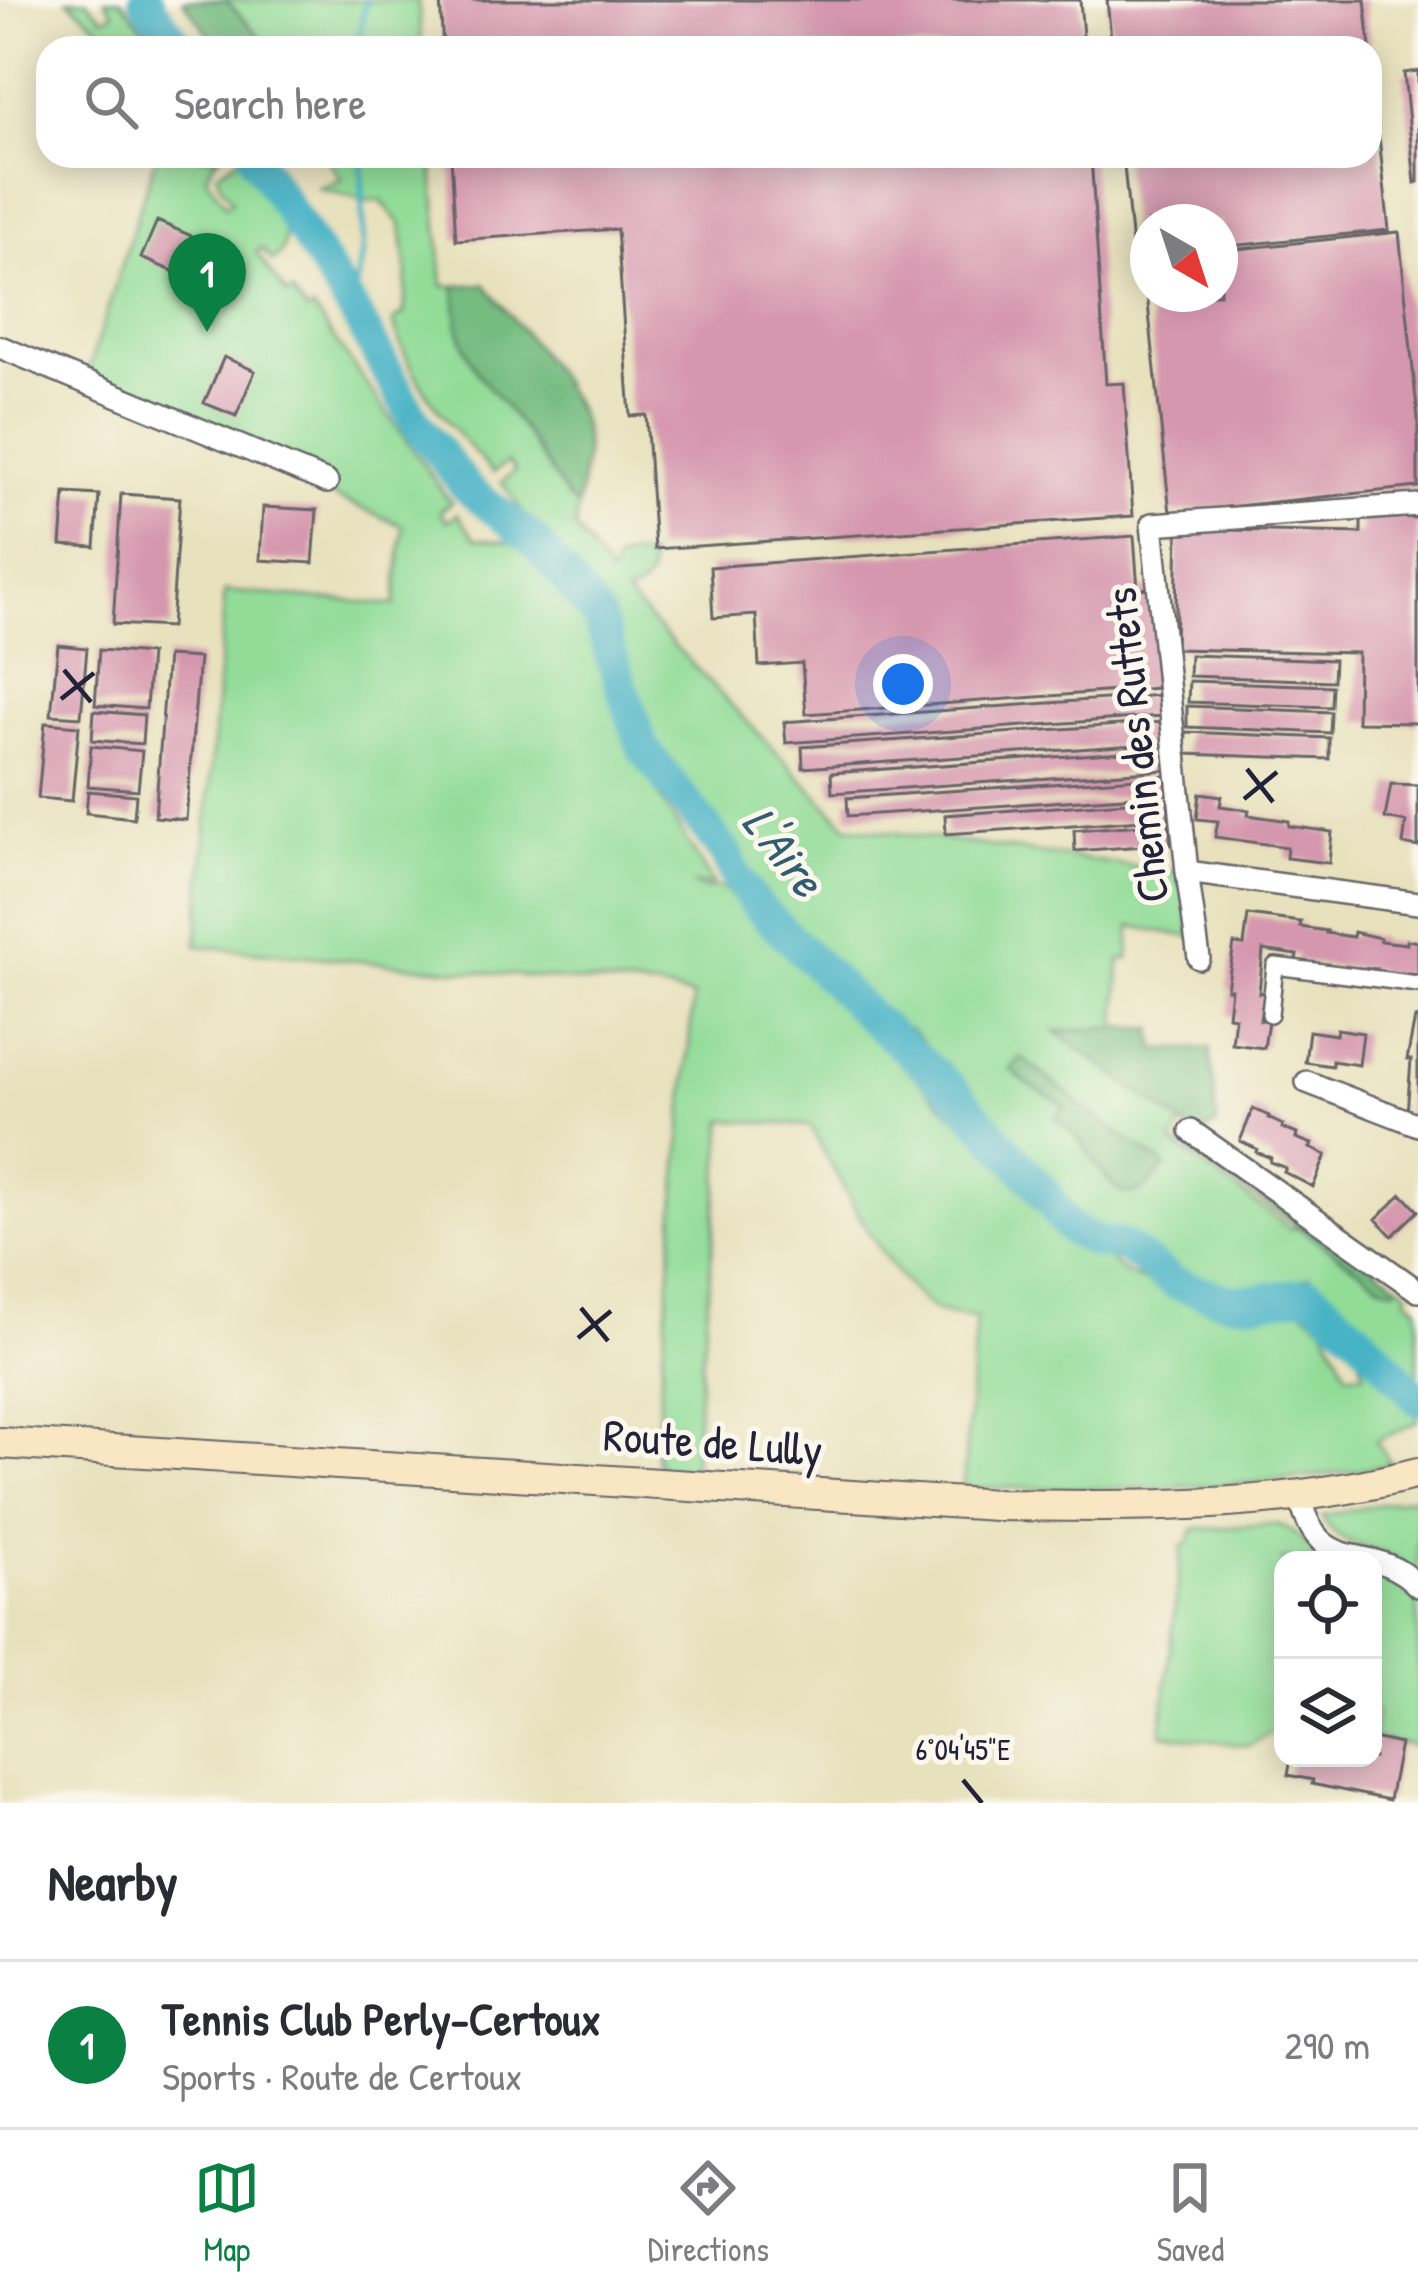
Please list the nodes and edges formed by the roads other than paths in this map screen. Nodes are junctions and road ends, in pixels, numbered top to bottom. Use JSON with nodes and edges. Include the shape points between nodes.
{"nodes":[{"id":1,"x":0,"y":347,"type":"edge"},
{"id":2,"x":327,"y":482,"type":"dead end"},
{"id":3,"x":1418,"y":505,"type":"edge"},
{"id":4,"x":1187,"y":872,"type":"junction"},
{"id":5,"x":1418,"y":903,"type":"edge"},
{"id":6,"x":1199,"y":958,"type":"dead end"},
{"id":7,"x":1418,"y":984,"type":"edge"},
{"id":8,"x":1270,"y":1014,"type":"dead end"},
{"id":9,"x":1306,"y":1082,"type":"dead end"},
{"id":10,"x":1418,"y":1125,"type":"edge"},
{"id":11,"x":1191,"y":1131,"type":"dead end"},
{"id":12,"x":1418,"y":1292,"type":"edge"},
{"id":13,"x":0,"y":1443,"type":"edge"},
{"id":14,"x":1418,"y":1473,"type":"edge"},
{"id":15,"x":1299,"y":1495,"type":"junction"},
{"id":16,"x":1418,"y":1586,"type":"edge"}],
"edges":[{"from":1,"to":2,"type":"street"},
{"from":3,"to":4,"type":"street","name":"Chemin des Ruttets","via":[[1152,524]]},
{"from":4,"to":5,"type":"street"},
{"from":4,"to":6,"type":"street","name":"Chemin des Ruttets"},
{"from":7,"to":8,"type":"street","via":[[1275,966]]},
{"from":9,"to":10,"type":"street"},
{"from":11,"to":12,"type":"street"},
{"from":13,"to":15,"type":"main road","name":"Route de Lully","via":[[996,1505]]},
{"from":14,"to":15,"type":"main road","name":"Route de Lully"},
{"from":15,"to":16,"type":"street","via":[[1324,1546],[1389,1565]]}]}
